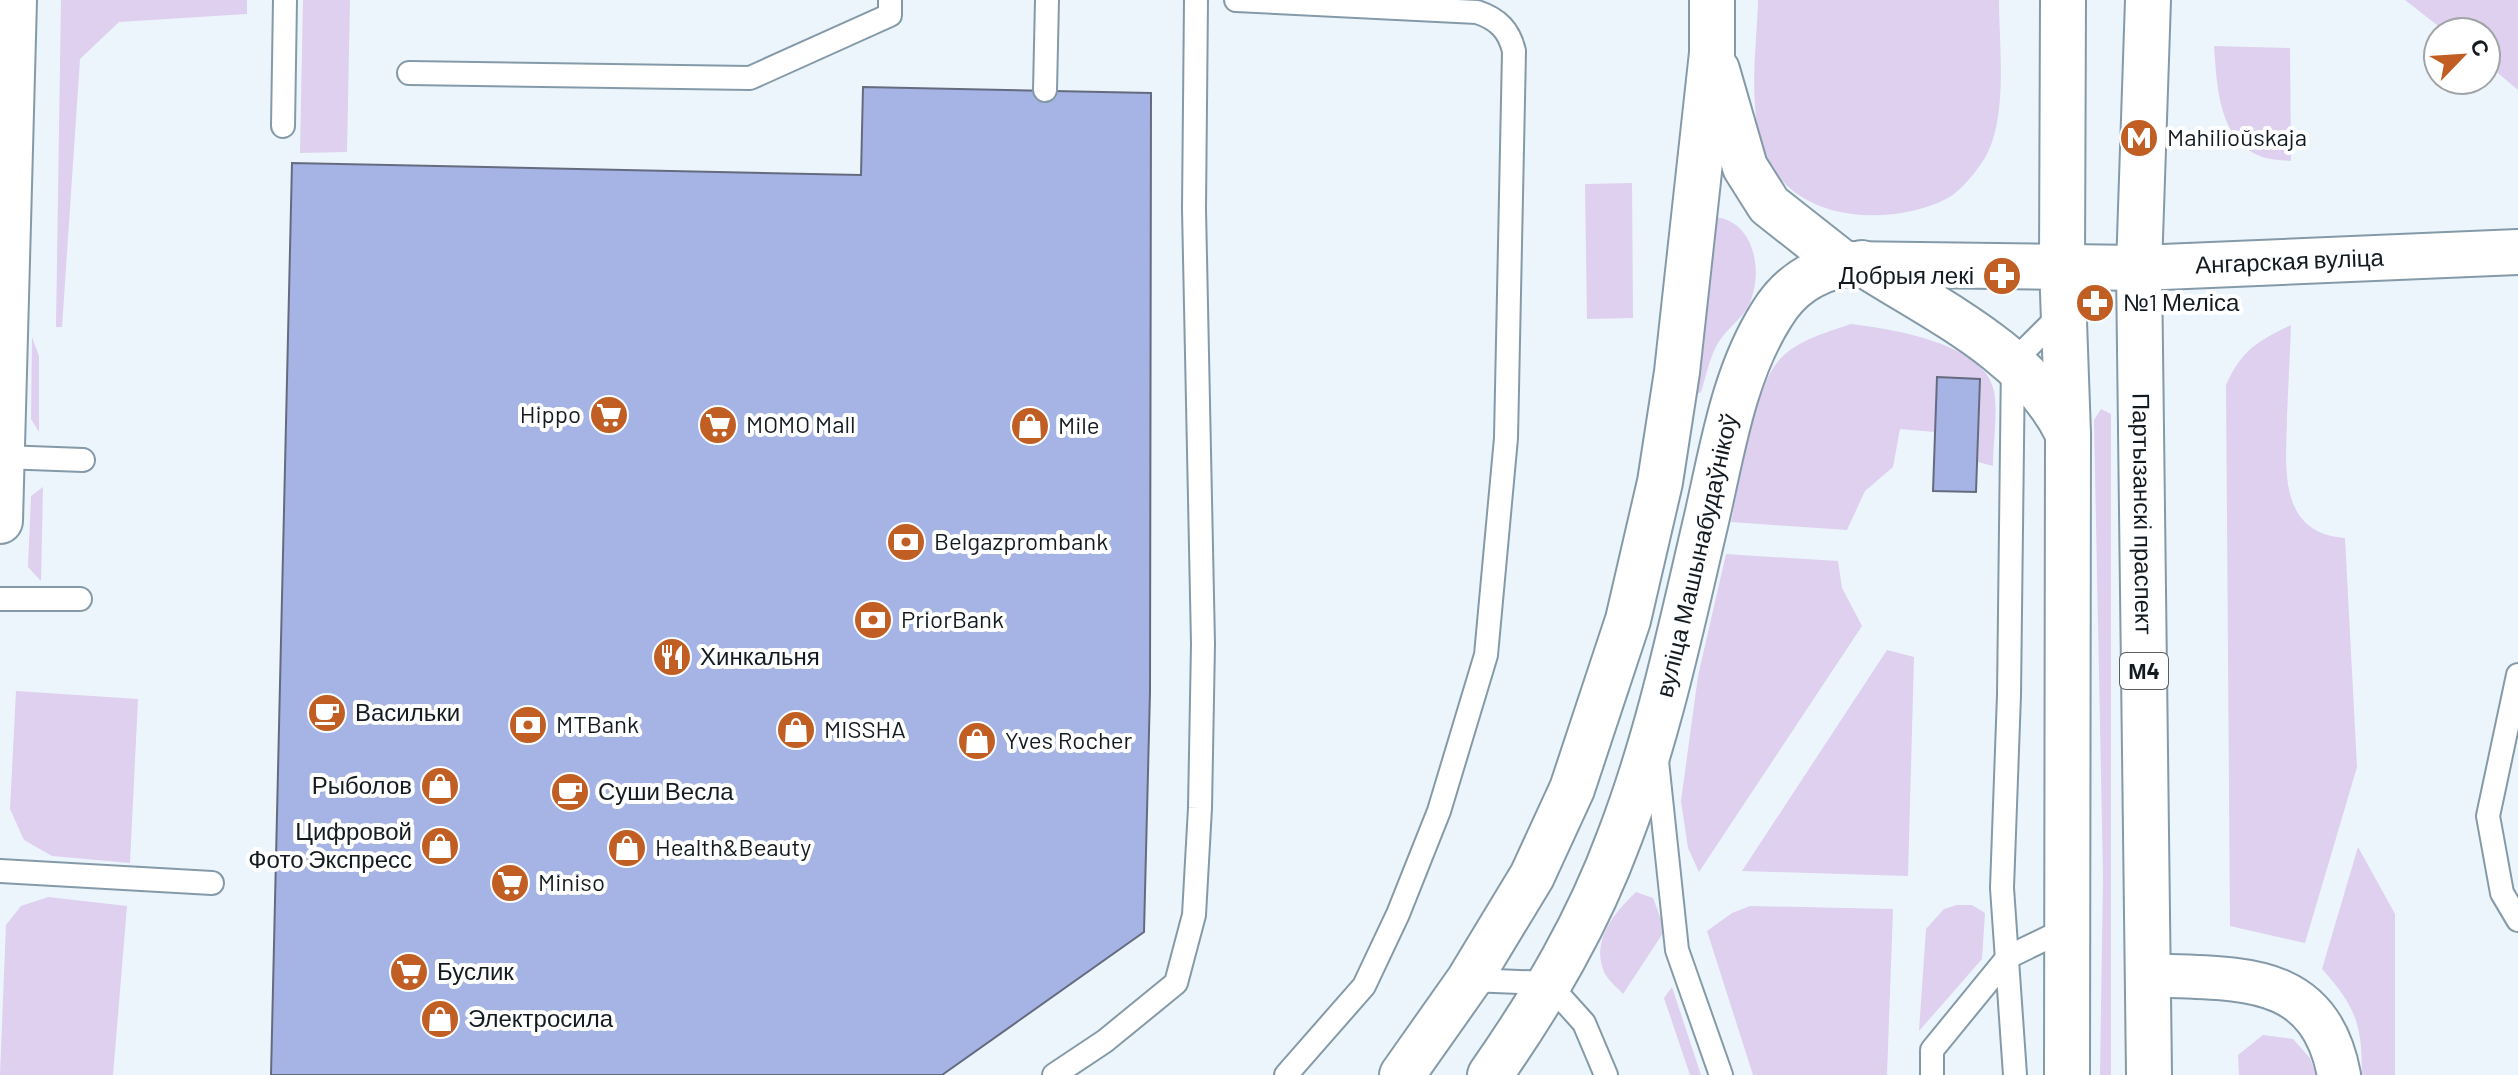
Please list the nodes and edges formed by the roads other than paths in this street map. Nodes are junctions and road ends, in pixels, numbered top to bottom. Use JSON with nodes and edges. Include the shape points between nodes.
{"nodes":[{"id":1,"x":14,"y":0,"type":"edge"},
{"id":2,"x":285,"y":0,"type":"edge"},
{"id":3,"x":890,"y":0,"type":"edge"},
{"id":4,"x":1047,"y":0,"type":"edge"},
{"id":5,"x":1196,"y":0,"type":"edge"},
{"id":6,"x":1712,"y":0,"type":"edge"},
{"id":7,"x":2063,"y":0,"type":"edge"},
{"id":8,"x":2148,"y":0,"type":"edge"},
{"id":9,"x":1246,"y":1,"type":"edge"},
{"id":10,"x":1712,"y":53,"type":"junction"},
{"id":11,"x":409,"y":73,"type":"dead end"},
{"id":12,"x":1045,"y":90,"type":"dead end"},
{"id":13,"x":283,"y":126,"type":"dead end"},
{"id":14,"x":2518,"y":252,"type":"edge"},
{"id":15,"x":1853,"y":264,"type":"junction"},
{"id":16,"x":2062,"y":265,"type":"junction"},
{"id":17,"x":2139,"y":268,"type":"junction"},
{"id":18,"x":2063,"y":312,"type":"junction"},
{"id":19,"x":2013,"y":362,"type":"junction"},
{"id":20,"x":2068,"y":434,"type":"junction"},
{"id":21,"x":3,"y":457,"type":"junction"},
{"id":22,"x":83,"y":460,"type":"dead end"},
{"id":23,"x":0,"y":521,"type":"edge"},
{"id":24,"x":0,"y":599,"type":"edge"},
{"id":25,"x":80,"y":599,"type":"dead end"},
{"id":26,"x":2518,"y":675,"type":"edge"},
{"id":27,"x":1655,"y":738,"type":"junction"},
{"id":28,"x":0,"y":871,"type":"edge"},
{"id":29,"x":212,"y":883,"type":"dead end"},
{"id":30,"x":2518,"y":920,"type":"edge"},
{"id":31,"x":2068,"y":928,"type":"junction"},
{"id":32,"x":2008,"y":957,"type":"junction"},
{"id":33,"x":2148,"y":975,"type":"junction"},
{"id":34,"x":1469,"y":980,"type":"junction"},
{"id":35,"x":1550,"y":986,"type":"junction"},
{"id":36,"x":1054,"y":1075,"type":"edge"},
{"id":37,"x":1286,"y":1075,"type":"edge"},
{"id":38,"x":1402,"y":1075,"type":"edge"},
{"id":39,"x":1490,"y":1075,"type":"edge"},
{"id":40,"x":1606,"y":1075,"type":"edge"},
{"id":41,"x":1721,"y":1075,"type":"edge"},
{"id":42,"x":1932,"y":1075,"type":"edge"},
{"id":43,"x":2015,"y":1075,"type":"edge"},
{"id":44,"x":2067,"y":1075,"type":"edge"},
{"id":45,"x":2149,"y":1075,"type":"edge"},
{"id":46,"x":2339,"y":1075,"type":"edge"}],
"edges":[{"from":1,"to":21,"type":"main road"},
{"from":2,"to":13,"type":"lane"},
{"from":3,"to":11,"type":"lane","via":[[890,15],[750,78]]},
{"from":4,"to":12,"type":"lane"},
{"from":5,"to":36,"type":"lane","via":[[1194,209],[1203,644],[1194,915],[1176,983]]},
{"from":6,"to":10,"type":"main road"},
{"from":7,"to":16,"type":"main road"},
{"from":8,"to":17,"type":"main road","name":"Партызанскі праспект","number":"М4"},
{"from":9,"to":37,"type":"lane","via":[[1477,12],[1493,18],[1510,35],[1514,51],[1506,438],[1486,655],[1439,811],[1392,928],[1364,986]]},
{"from":10,"to":15,"type":"main road","via":[[1745,167],[1769,205]]},
{"from":10,"to":34,"type":"main road","via":[[1677,372],[1660,482],[1628,620],[1565,804],[1532,876]]},
{"from":14,"to":17,"type":"main road","name":"Ангарская вуліца"},
{"from":15,"to":16,"type":"main road","name":"вуліца Машынабудаўнікоў"},
{"from":15,"to":19,"type":"main road"},
{"from":15,"to":27,"type":"main road","name":"вуліца Машынабудаўнікоў","via":[[1818,270],[1801,281],[1773,311],[1753,347],[1734,403]]},
{"from":16,"to":17,"type":"main road","name":"Ангарская вуліца"},
{"from":16,"to":18,"type":"main road"},
{"from":17,"to":33,"type":"main road","name":"Партызанскі праспект","number":"М4"},
{"from":18,"to":19,"type":"lane"},
{"from":18,"to":20,"type":"main road"},
{"from":19,"to":20,"type":"main road","via":[[2053,404]]},
{"from":19,"to":32,"type":"lane","via":[[2002,888]]},
{"from":20,"to":31,"type":"main road"},
{"from":21,"to":22,"type":"lane"},
{"from":21,"to":23,"type":"main road"},
{"from":24,"to":25,"type":"lane"},
{"from":26,"to":30,"type":"lane","via":[[2488,816],[2502,893]]},
{"from":27,"to":35,"type":"main road","name":"вуліца Машынабудаўнікоў","via":[[1590,911]]},
{"from":27,"to":41,"type":"lane","via":[[1677,950]]},
{"from":28,"to":29,"type":"lane"},
{"from":31,"to":32,"type":"lane"},
{"from":31,"to":44,"type":"main road"},
{"from":32,"to":42,"type":"lane","via":[[1932,1050]]},
{"from":32,"to":43,"type":"lane"},
{"from":33,"to":45,"type":"main road","name":"Партызанскі праспект","number":"М4"},
{"from":33,"to":46,"type":"street","via":[[2249,981],[2293,994],[2313,1012],[2334,1047]]},
{"from":34,"to":35,"type":"lane"},
{"from":34,"to":38,"type":"main road"},
{"from":35,"to":39,"type":"main road","name":"вуліца Машынабудаўнікоў"},
{"from":35,"to":40,"type":"lane","via":[[1584,1023]]}]}
